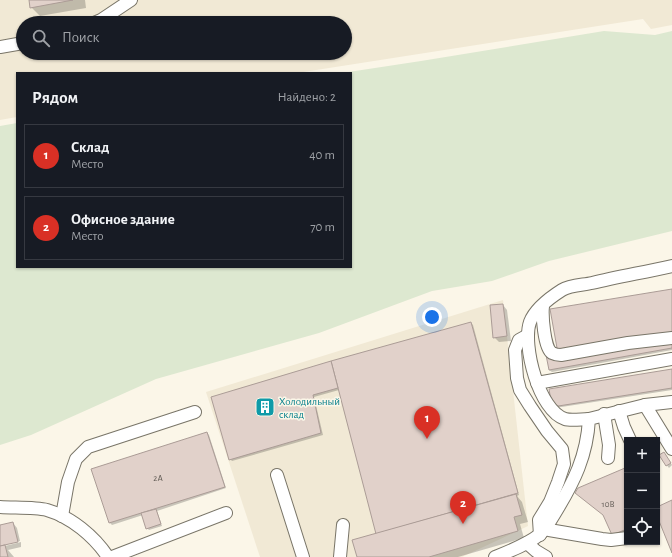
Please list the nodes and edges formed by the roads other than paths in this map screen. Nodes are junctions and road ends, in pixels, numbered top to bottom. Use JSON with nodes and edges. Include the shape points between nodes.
{"nodes":[{"id":1,"x":130,"y":0,"type":"edge"},
{"id":2,"x":108,"y":16,"type":"edge"},
{"id":3,"x":16,"y":44,"type":"edge"},
{"id":4,"x":0,"y":47,"type":"edge"},
{"id":5,"x":672,"y":266,"type":"edge"},
{"id":6,"x":543,"y":306,"type":"junction"},
{"id":7,"x":528,"y":335,"type":"junction"},
{"id":8,"x":672,"y":338,"type":"edge"},
{"id":9,"x":672,"y":359,"type":"edge"},
{"id":10,"x":537,"y":383,"type":"junction"},
{"id":11,"x":672,"y":402,"type":"edge"},
{"id":12,"x":645,"y":405,"type":"junction"},
{"id":13,"x":619,"y":411,"type":"junction"},
{"id":14,"x":195,"y":412,"type":"dead end"},
{"id":15,"x":604,"y":414,"type":"junction"},
{"id":16,"x":589,"y":418,"type":"junction"},
{"id":17,"x":629,"y":437,"type":"edge"},
{"id":18,"x":672,"y":449,"type":"edge"},
{"id":19,"x":608,"y":458,"type":"dead end"},
{"id":20,"x":277,"y":475,"type":"dead end"},
{"id":21,"x":0,"y":507,"type":"edge"},
{"id":22,"x":226,"y":513,"type":"dead end"},
{"id":23,"x":62,"y":516,"type":"junction"},
{"id":24,"x":343,"y":524,"type":"dead end"},
{"id":25,"x":543,"y":532,"type":"junction"},
{"id":26,"x":624,"y":538,"type":"edge"},
{"id":27,"x":527,"y":543,"type":"junction"},
{"id":28,"x":108,"y":557,"type":"edge"},
{"id":29,"x":112,"y":557,"type":"edge"},
{"id":30,"x":303,"y":557,"type":"edge"},
{"id":31,"x":340,"y":557,"type":"edge"},
{"id":32,"x":495,"y":557,"type":"edge"},
{"id":33,"x":546,"y":557,"type":"edge"}],
"edges":[{"from":1,"to":2,"type":"lane"},
{"from":3,"to":4,"type":"lane"},
{"from":5,"to":6,"type":"lane","via":[[564,289]]},
{"from":6,"to":7,"type":"lane","via":[[531,321]]},
{"from":6,"to":8,"type":"lane","via":[[542,320],[548,349],[552,353],[561,355]]},
{"from":7,"to":10,"type":"lane"},
{"from":7,"to":25,"type":"lane","via":[[519,340],[515,350],[520,390],[547,431],[562,448],[564,464],[550,502],[539,520]]},
{"from":9,"to":10,"type":"lane"},
{"from":10,"to":16,"type":"lane","via":[[545,402],[554,413],[565,419]]},
{"from":11,"to":12,"type":"lane"},
{"from":12,"to":13,"type":"lane"},
{"from":12,"to":18,"type":"lane"},
{"from":13,"to":15,"type":"lane"},
{"from":13,"to":17,"type":"lane"},
{"from":14,"to":23,"type":"lane","via":[[88,447],[76,459],[68,482]]},
{"from":15,"to":16,"type":"lane"},
{"from":15,"to":19,"type":"lane","via":[[609,444]]},
{"from":16,"to":25,"type":"lane","via":[[583,459],[568,492]]},
{"from":20,"to":30,"type":"lane"},
{"from":21,"to":23,"type":"lane","via":[[46,510]]},
{"from":22,"to":29,"type":"lane"},
{"from":23,"to":28,"type":"lane","via":[[80,528]]},
{"from":24,"to":31,"type":"lane"},
{"from":25,"to":26,"type":"lane","via":[[549,530],[611,540]]},
{"from":25,"to":27,"type":"lane"},
{"from":27,"to":32,"type":"lane"},
{"from":27,"to":33,"type":"lane"}]}
